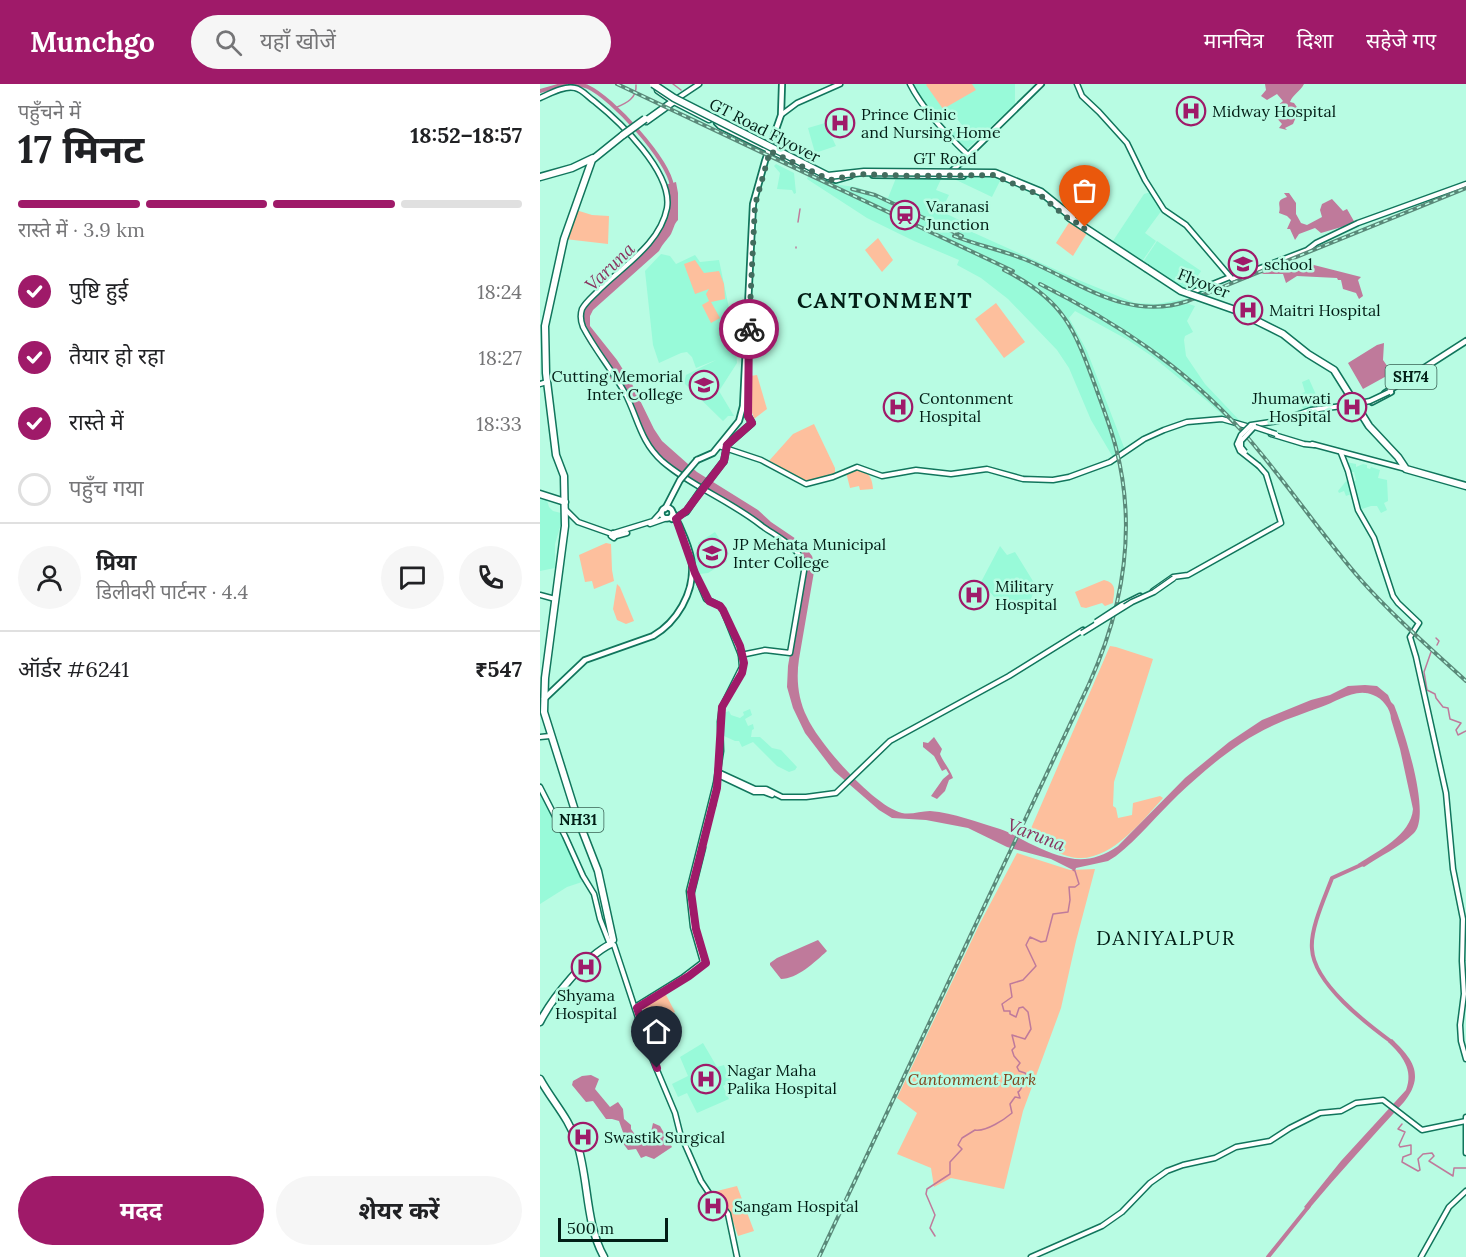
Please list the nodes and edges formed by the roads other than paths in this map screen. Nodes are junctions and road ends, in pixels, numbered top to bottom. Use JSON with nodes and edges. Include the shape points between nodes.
{"nodes":[{"id":1,"x":653,"y":84,"type":"edge"},
{"id":2,"x":698,"y":84,"type":"edge"},
{"id":3,"x":783,"y":84,"type":"edge"},
{"id":4,"x":834,"y":84,"type":"edge"},
{"id":5,"x":840,"y":84,"type":"edge"},
{"id":6,"x":911,"y":84,"type":"edge"},
{"id":7,"x":1039,"y":84,"type":"edge"},
{"id":8,"x":1077,"y":84,"type":"edge"},
{"id":9,"x":540,"y":98,"type":"edge"},
{"id":10,"x":674,"y":100,"type":"junction"},
{"id":11,"x":782,"y":113,"type":"junction"},
{"id":12,"x":718,"y":124,"type":"junction"},
{"id":13,"x":623,"y":135,"type":"junction"},
{"id":14,"x":770,"y":148,"type":"junction"},
{"id":15,"x":971,"y":150,"type":"junction"},
{"id":16,"x":593,"y":158,"type":"junction"},
{"id":17,"x":957,"y":165,"type":"junction"},
{"id":18,"x":950,"y":172,"type":"junction"},
{"id":19,"x":961,"y":172,"type":"junction"},
{"id":20,"x":540,"y":178,"type":"edge"},
{"id":21,"x":1466,"y":184,"type":"edge"},
{"id":22,"x":573,"y":215,"type":"junction"},
{"id":23,"x":1072,"y":218,"type":"junction"},
{"id":24,"x":1135,"y":261,"type":"joint"},
{"id":25,"x":1144,"y":267,"type":"junction"},
{"id":26,"x":1230,"y":278,"type":"junction"},
{"id":27,"x":546,"y":316,"type":"junction"},
{"id":28,"x":1466,"y":342,"type":"edge"},
{"id":29,"x":747,"y":349,"type":"junction"},
{"id":30,"x":543,"y":383,"type":"edge"},
{"id":31,"x":1399,"y":385,"type":"junction"},
{"id":32,"x":1353,"y":404,"type":"junction"},
{"id":33,"x":1254,"y":426,"type":"junction"},
{"id":34,"x":1314,"y":445,"type":"junction"},
{"id":35,"x":719,"y":446,"type":"junction"},
{"id":36,"x":726,"y":450,"type":"junction"},
{"id":37,"x":1341,"y":453,"type":"junction"},
{"id":38,"x":1406,"y":469,"type":"junction"},
{"id":39,"x":1466,"y":486,"type":"edge"},
{"id":40,"x":540,"y":493,"type":"edge"},
{"id":41,"x":671,"y":495,"type":"junction"},
{"id":42,"x":564,"y":503,"type":"junction"},
{"id":43,"x":664,"y":509,"type":"junction"},
{"id":44,"x":672,"y":511,"type":"junction"},
{"id":45,"x":671,"y":519,"type":"junction"},
{"id":46,"x":614,"y":535,"type":"junction"},
{"id":47,"x":691,"y":563,"type":"junction"},
{"id":48,"x":540,"y":596,"type":"edge"},
{"id":49,"x":554,"y":599,"type":"junction"},
{"id":50,"x":742,"y":655,"type":"junction"},
{"id":51,"x":544,"y":698,"type":"junction"},
{"id":52,"x":550,"y":736,"type":"junction"},
{"id":53,"x":540,"y":737,"type":"edge"},
{"id":54,"x":717,"y":773,"type":"junction"},
{"id":55,"x":540,"y":788,"type":"edge"},
{"id":56,"x":612,"y":943,"type":"junction"},
{"id":57,"x":636,"y":1007,"type":"junction"},
{"id":58,"x":540,"y":1017,"type":"edge"},
{"id":59,"x":540,"y":1022,"type":"edge"},
{"id":60,"x":1466,"y":1059,"type":"edge"},
{"id":61,"x":540,"y":1079,"type":"edge"},
{"id":62,"x":540,"y":1084,"type":"edge"},
{"id":63,"x":1466,"y":1119,"type":"edge"},
{"id":64,"x":1466,"y":1153,"type":"edge"},
{"id":65,"x":1466,"y":1191,"type":"edge"},
{"id":66,"x":603,"y":1257,"type":"edge"},
{"id":67,"x":738,"y":1257,"type":"edge"},
{"id":68,"x":1031,"y":1257,"type":"edge"},
{"id":69,"x":1421,"y":1257,"type":"edge"}],
"edges":[{"from":1,"to":10,"type":"highway","name":"GT Road"},
{"from":1,"to":23,"type":"highway","name":"GT Road Flyover","bridge":true,"via":[[828,176],[864,172],[998,173],[1041,192]]},
{"from":2,"to":10,"type":"street"},
{"from":3,"to":11,"type":"main road"},
{"from":4,"to":11,"type":"street","via":[[796,101]]},
{"from":5,"to":11,"type":"street"},
{"from":6,"to":15,"type":"street","via":[[949,136]]},
{"from":7,"to":15,"type":"main road"},
{"from":8,"to":26,"type":"street","via":[[1082,96],[1127,143],[1164,210],[1186,225]]},
{"from":9,"to":50,"type":"street","via":[[579,89],[620,123],[654,165],[665,186],[666,209],[653,237],[592,297],[581,315],[583,327],[624,393],[644,440],[677,473],[754,519],[804,562],[790,653],[765,650]]},
{"from":10,"to":12,"type":"highway","name":"GT Road"},
{"from":10,"to":13,"type":"highway","bridge":true},
{"from":10,"to":14,"type":"main road","name":"GT Road"},
{"from":11,"to":14,"type":"main road"},
{"from":12,"to":14,"type":"main road","name":"GT Road"},
{"from":12,"to":23,"type":"highway","name":"GT Road Flyover","bridge":true,"via":[[828,178],[864,173],[998,175],[1040,193]]},
{"from":13,"to":16,"type":"highway"},
{"from":13,"to":22,"type":"highway","via":[[594,158]]},
{"from":14,"to":18,"type":"main road","name":"GT Road","via":[[828,174],[860,170]]},
{"from":14,"to":23,"type":"main road","name":"GT Road","via":[[830,180],[859,174],[993,175],[1040,195]]},
{"from":14,"to":29,"type":"main road","via":[[753,204]]},
{"from":15,"to":17,"type":"main road"},
{"from":15,"to":18,"type":"main road"},
{"from":16,"to":20,"type":"highway"},
{"from":16,"to":22,"type":"highway"},
{"from":17,"to":18,"type":"main road"},
{"from":17,"to":19,"type":"main road"},
{"from":18,"to":19,"type":"main road","name":"GT Road"},
{"from":19,"to":23,"type":"main road","name":"GT Road","via":[[1002,174],[1042,191]]},
{"from":21,"to":26,"type":"street","via":[[1358,223],[1307,250]]},
{"from":22,"to":27,"type":"highway"},
{"from":23,"to":24,"type":"highway","name":"GT Road"},
{"from":24,"to":25,"type":"highway","name":"Flyover"},
{"from":25,"to":26,"type":"street","via":[[1191,292]]},
{"from":25,"to":32,"type":"highway","name":"Flyover","bridge":true,"via":[[1181,291],[1234,309],[1285,336],[1331,367]]},
{"from":27,"to":30,"type":"highway"},
{"from":27,"to":42,"type":"highway","via":[[547,373],[556,448],[565,476]]},
{"from":28,"to":31,"type":"main road","number":"SH74"},
{"from":29,"to":35,"type":"main road","via":[[739,421]]},
{"from":29,"to":36,"type":"main road","via":[[748,416],[752,423]]},
{"from":30,"to":42,"type":"highway","via":[[556,455],[564,476]]},
{"from":31,"to":32,"type":"main road","number":"SH74"},
{"from":31,"to":32,"type":"street","number":"SH74","bridge":true,"via":[[1370,401]]},
{"from":32,"to":33,"type":"street"},
{"from":32,"to":33,"type":"street","bridge":true},
{"from":32,"to":33,"type":"street","via":[[1311,408]]},
{"from":32,"to":38,"type":"highway","name":"Flyover"},
{"from":33,"to":34,"type":"street","bridge":true},
{"from":33,"to":34,"type":"street","via":[[1291,441]]},
{"from":33,"to":36,"type":"street","via":[[1215,418],[1187,422],[1144,439],[1114,460],[1053,480],[1023,479],[987,469],[951,474],[916,470],[882,476],[857,467],[806,484],[762,460]]},
{"from":33,"to":54,"type":"street","bridge":true,"via":[[1241,435],[1237,444],[1266,474],[1281,523],[1202,568],[1174,578],[1057,649],[890,741],[840,791],[823,797],[784,800],[754,792]]},
{"from":34,"to":37,"type":"street"},
{"from":35,"to":36,"type":"street"},
{"from":35,"to":41,"type":"main road","bridge":true,"via":[[711,455],[697,460]]},
{"from":36,"to":45,"type":"main road","bridge":true,"via":[[724,461],[687,510]]},
{"from":37,"to":38,"type":"street"},
{"from":37,"to":60,"type":"street","via":[[1358,510],[1374,538],[1393,596],[1419,622],[1410,637],[1446,793],[1462,919],[1464,994],[1460,1025]]},
{"from":38,"to":39,"type":"highway"},
{"from":40,"to":42,"type":"highway"},
{"from":41,"to":43,"type":"main road"},
{"from":41,"to":44,"type":"main road"},
{"from":42,"to":46,"type":"street","via":[[578,522]]},
{"from":42,"to":49,"type":"highway","number":"NH31","via":[[564,535]]},
{"from":43,"to":44,"type":"main road"},
{"from":43,"to":45,"type":"main road","via":[[663,516]]},
{"from":43,"to":46,"type":"street","via":[[652,521]]},
{"from":44,"to":45,"type":"main road"},
{"from":45,"to":46,"type":"street"},
{"from":45,"to":47,"type":"main road","via":[[682,535]]},
{"from":47,"to":50,"type":"street","via":[[709,601],[721,607]]},
{"from":47,"to":51,"type":"main road","via":[[685,598],[669,624],[653,636],[583,661]]},
{"from":48,"to":49,"type":"street"},
{"from":49,"to":51,"type":"highway","number":"NH31"},
{"from":50,"to":54,"type":"street","via":[[743,672],[724,702],[720,719]]},
{"from":51,"to":52,"type":"highway","number":"NH31"},
{"from":51,"to":56,"type":"highway","number":"NH31","via":[[548,722],[600,876]]},
{"from":52,"to":53,"type":"street"},
{"from":52,"to":56,"type":"highway","number":"NH31","via":[[598,871]]},
{"from":54,"to":57,"type":"street","via":[[689,891],[693,927],[703,962]]},
{"from":55,"to":56,"type":"street","via":[[594,894]]},
{"from":56,"to":57,"type":"street"},
{"from":56,"to":58,"type":"highway","via":[[585,959]]},
{"from":56,"to":59,"type":"highway","via":[[586,963]]},
{"from":57,"to":67,"type":"street","via":[[699,1177],[729,1214]]},
{"from":61,"to":66,"type":"highway","via":[[572,1130]]},
{"from":62,"to":66,"type":"highway","via":[[574,1139],[592,1234]]},
{"from":63,"to":64,"type":"street"},
{"from":63,"to":68,"type":"street","via":[[1422,1130],[1387,1102],[1375,1100],[1319,1114],[1270,1141],[1236,1147],[1215,1158],[1169,1170],[1102,1226]]},
{"from":65,"to":69,"type":"street","via":[[1449,1206]]}]}
